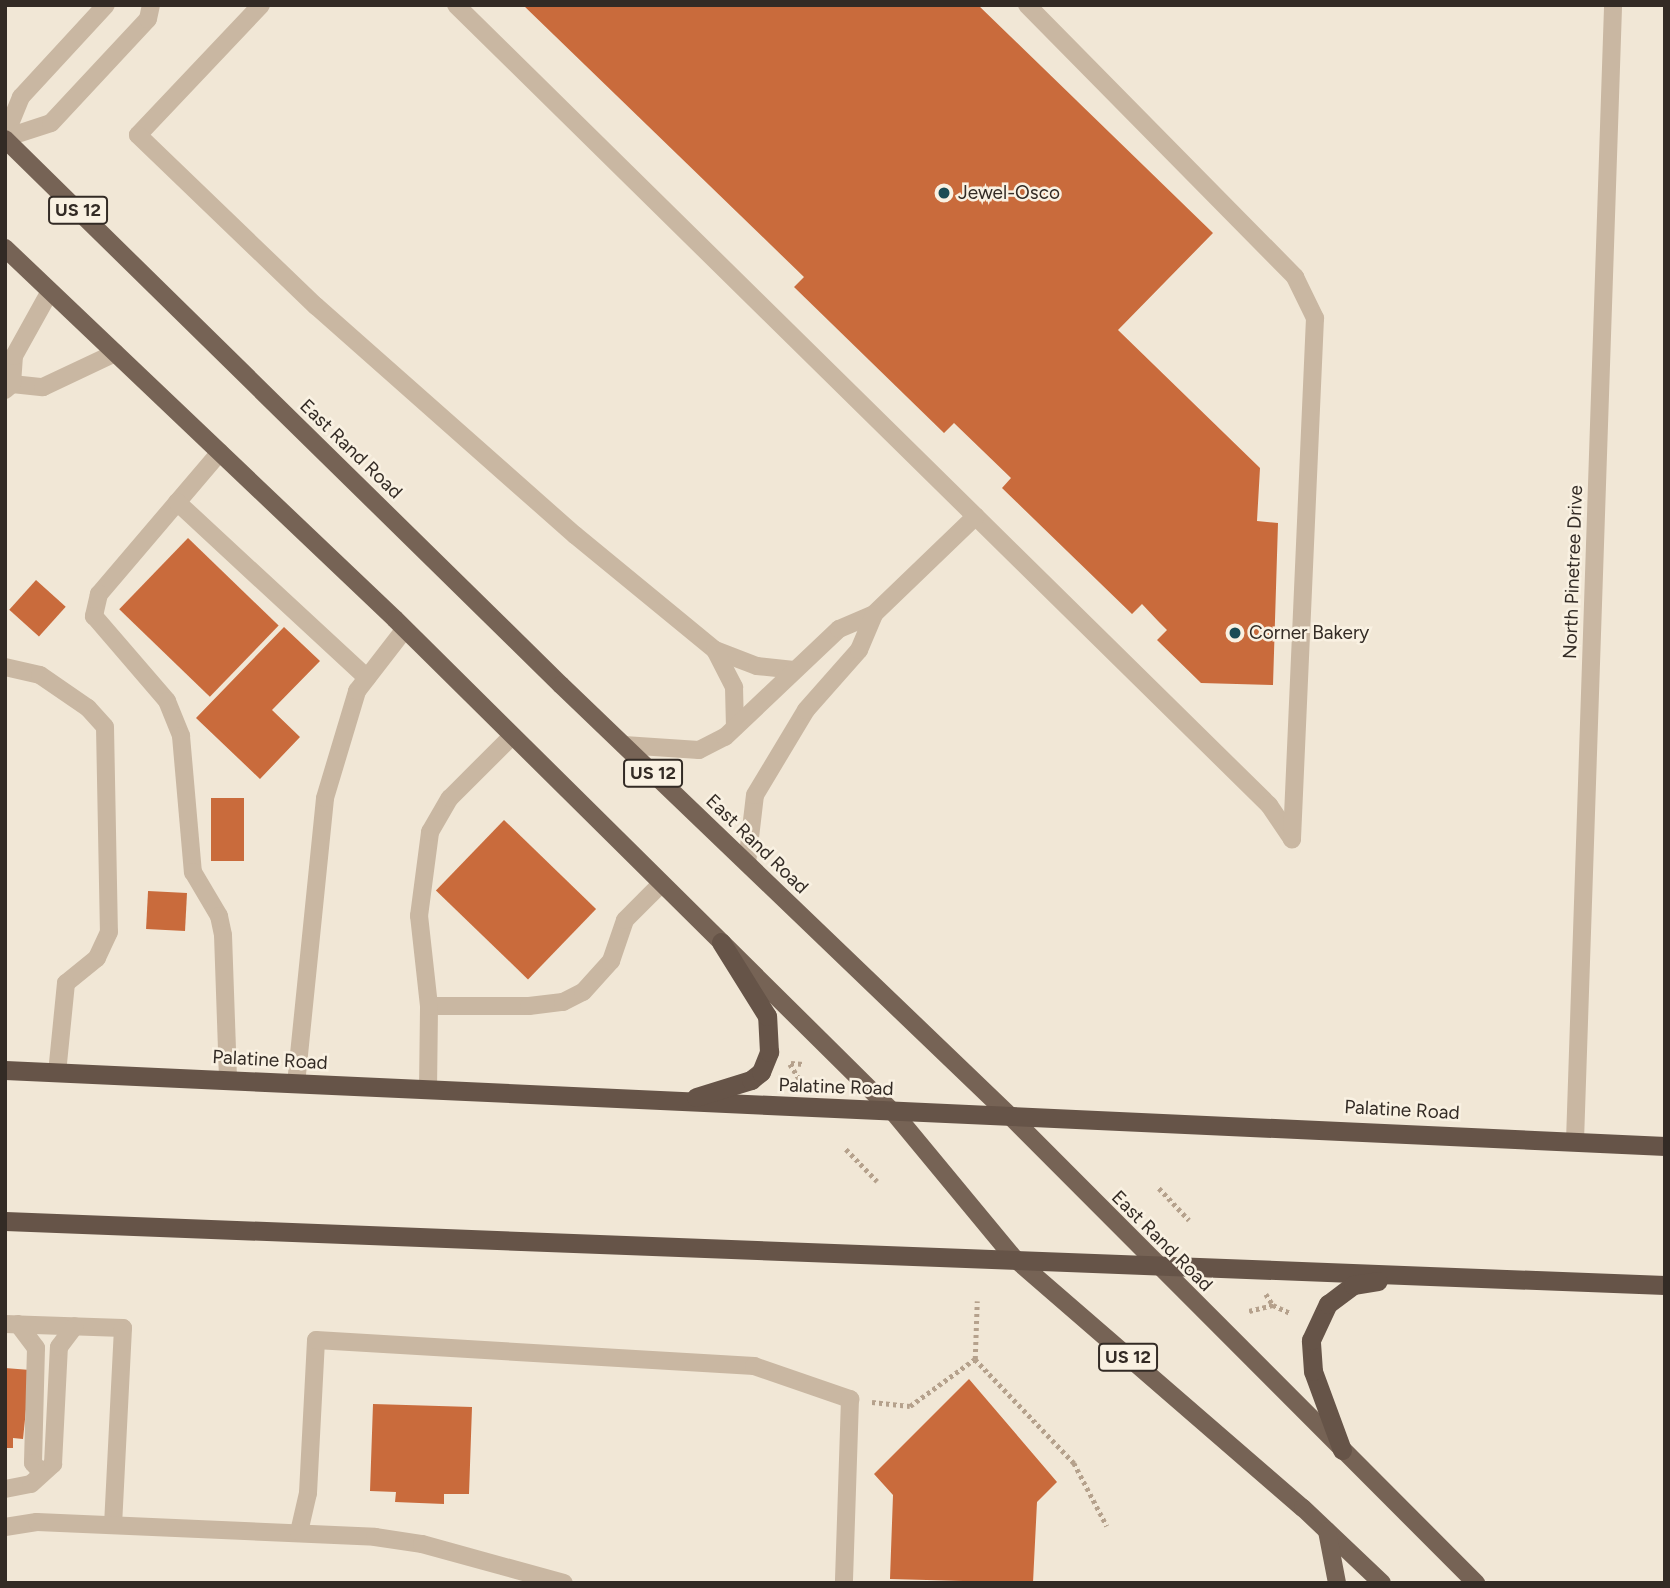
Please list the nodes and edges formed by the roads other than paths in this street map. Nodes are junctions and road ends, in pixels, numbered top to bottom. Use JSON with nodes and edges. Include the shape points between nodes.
{"nodes":[{"id":1,"x":106,"y":5,"type":"edge"},
{"id":2,"x":151,"y":5,"type":"edge"},
{"id":3,"x":261,"y":5,"type":"edge"},
{"id":4,"x":456,"y":5,"type":"edge"},
{"id":5,"x":1027,"y":5,"type":"edge"},
{"id":6,"x":1613,"y":5,"type":"edge"},
{"id":7,"x":5,"y":137,"type":"edge"},
{"id":8,"x":5,"y":248,"type":"edge"},
{"id":9,"x":50,"y":291,"type":"junction"},
{"id":10,"x":116,"y":353,"type":"junction"},
{"id":11,"x":8,"y":387,"type":"edge"},
{"id":12,"x":220,"y":452,"type":"junction"},
{"id":13,"x":177,"y":502,"type":"junction"},
{"id":14,"x":976,"y":516,"type":"junction"},
{"id":15,"x":874,"y":614,"type":"junction"},
{"id":16,"x":405,"y":629,"type":"junction"},
{"id":17,"x":715,"y":650,"type":"junction"},
{"id":18,"x":5,"y":667,"type":"edge"},
{"id":19,"x":794,"y":670,"type":"junction"},
{"id":20,"x":367,"y":678,"type":"junction"},
{"id":21,"x":734,"y":727,"type":"junction"},
{"id":22,"x":512,"y":736,"type":"junction"},
{"id":23,"x":624,"y":746,"type":"junction"},
{"id":24,"x":747,"y":863,"type":"junction"},
{"id":25,"x":661,"y":884,"type":"junction"},
{"id":26,"x":722,"y":942,"type":"junction"},
{"id":27,"x":429,"y":1006,"type":"junction"},
{"id":28,"x":5,"y":1070,"type":"edge"},
{"id":29,"x":57,"y":1073,"type":"junction"},
{"id":30,"x":228,"y":1081,"type":"junction"},
{"id":31,"x":296,"y":1084,"type":"junction"},
{"id":32,"x":428,"y":1090,"type":"junction"},
{"id":33,"x":677,"y":1102,"type":"junction"},
{"id":34,"x":894,"y":1112,"type":"junction"},
{"id":35,"x":1008,"y":1114,"type":"junction"},
{"id":36,"x":1575,"y":1140,"type":"junction"},
{"id":37,"x":1665,"y":1146,"type":"edge"},
{"id":38,"x":5,"y":1221,"type":"edge"},
{"id":39,"x":1014,"y":1258,"type":"junction"},
{"id":40,"x":1155,"y":1264,"type":"junction"},
{"id":41,"x":1414,"y":1275,"type":"junction"},
{"id":42,"x":1665,"y":1285,"type":"edge"},
{"id":43,"x":12,"y":1324,"type":"edge"},
{"id":44,"x":75,"y":1326,"type":"junction"},
{"id":45,"x":1342,"y":1450,"type":"junction"},
{"id":46,"x":41,"y":1472,"type":"junction"},
{"id":47,"x":5,"y":1489,"type":"edge"},
{"id":48,"x":113,"y":1524,"type":"junction"},
{"id":49,"x":5,"y":1527,"type":"edge"},
{"id":50,"x":1327,"y":1531,"type":"junction"},
{"id":51,"x":299,"y":1532,"type":"junction"},
{"id":52,"x":564,"y":1583,"type":"edge"},
{"id":53,"x":845,"y":1583,"type":"edge"},
{"id":54,"x":1337,"y":1583,"type":"edge"},
{"id":55,"x":1382,"y":1583,"type":"edge"},
{"id":56,"x":1476,"y":1583,"type":"edge"}],
"edges":[{"from":1,"to":7,"type":"street","via":[[21,97]]},
{"from":2,"to":7,"type":"street","via":[[148,19],[51,123]]},
{"from":3,"to":17,"type":"street","via":[[138,135],[316,306],[575,535]]},
{"from":4,"to":14,"type":"street"},
{"from":5,"to":14,"type":"street","via":[[1295,277],[1315,318],[1292,839],[1269,805]]},
{"from":6,"to":36,"type":"street","name":"North Pinetree Drive"},
{"from":7,"to":23,"type":"main road","name":"East Rand Road","number":"US 12"},
{"from":8,"to":9,"type":"main road","number":"US 12"},
{"from":9,"to":10,"type":"main road","number":"US 12"},
{"from":9,"to":11,"type":"street","via":[[14,356]]},
{"from":10,"to":11,"type":"street","via":[[43,387]]},
{"from":10,"to":12,"type":"main road","number":"US 12"},
{"from":12,"to":13,"type":"street"},
{"from":12,"to":16,"type":"main road","number":"US 12"},
{"from":13,"to":20,"type":"street"},
{"from":13,"to":30,"type":"street","via":[[99,594],[94,616],[167,701],[181,736],[193,872],[219,916],[223,935]]},
{"from":14,"to":15,"type":"street"},
{"from":15,"to":19,"type":"street","via":[[839,629]]},
{"from":15,"to":24,"type":"street","via":[[859,650],[806,709],[755,795]]},
{"from":16,"to":20,"type":"street"},
{"from":16,"to":22,"type":"main road","number":"US 12"},
{"from":17,"to":19,"type":"street","via":[[757,666]]},
{"from":17,"to":21,"type":"street","via":[[733,687]]},
{"from":18,"to":29,"type":"street","via":[[40,675],[89,708],[105,727],[108,932],[97,958],[66,983]]},
{"from":19,"to":21,"type":"street"},
{"from":20,"to":31,"type":"street","via":[[357,691],[325,798]]},
{"from":21,"to":23,"type":"street","via":[[713,745],[699,750]]},
{"from":22,"to":25,"type":"main road","number":"US 12"},
{"from":22,"to":27,"type":"street","via":[[450,798],[430,832],[419,916]]},
{"from":23,"to":24,"type":"main road","name":"East Rand Road","number":"US 12"},
{"from":24,"to":35,"type":"main road","name":"East Rand Road","number":"US 12"},
{"from":25,"to":26,"type":"main road","number":"US 12"},
{"from":25,"to":27,"type":"street","via":[[625,920],[611,961],[583,992],[563,1002],[529,1006]]},
{"from":26,"to":33,"type":"highway","via":[[767,1016],[770,1041],[766,1062],[761,1072],[743,1085]]},
{"from":26,"to":34,"type":"main road","number":"US 12"},
{"from":27,"to":32,"type":"street"},
{"from":28,"to":29,"type":"highway","name":"Palatine Road"},
{"from":29,"to":30,"type":"highway","name":"Palatine Road"},
{"from":30,"to":31,"type":"highway","name":"Palatine Road"},
{"from":31,"to":32,"type":"highway","name":"Palatine Road"},
{"from":32,"to":33,"type":"highway","name":"Palatine Road"},
{"from":33,"to":34,"type":"highway","name":"Palatine Road"},
{"from":34,"to":35,"type":"highway","name":"Palatine Road"},
{"from":34,"to":39,"type":"main road","number":"US 12"},
{"from":35,"to":36,"type":"highway","name":"Palatine Road"},
{"from":35,"to":40,"type":"main road","name":"East Rand Road","number":"US 12"},
{"from":36,"to":37,"type":"highway","name":"Palatine Road"},
{"from":38,"to":39,"type":"highway"},
{"from":39,"to":40,"type":"highway"},
{"from":39,"to":50,"type":"main road","number":"US 12"},
{"from":40,"to":41,"type":"highway"},
{"from":40,"to":45,"type":"main road","name":"East Rand Road","number":"US 12"},
{"from":41,"to":42,"type":"highway"},
{"from":41,"to":45,"type":"highway","via":[[1353,1285],[1328,1304],[1311,1340],[1313,1371]]},
{"from":43,"to":44,"type":"street"},
{"from":43,"to":46,"type":"street","via":[[36,1348],[33,1463]]},
{"from":44,"to":46,"type":"street","via":[[59,1348],[53,1464]]},
{"from":44,"to":48,"type":"street","via":[[123,1328]]},
{"from":45,"to":56,"type":"main road","name":"East Rand Road","number":"US 12"},
{"from":46,"to":47,"type":"street","via":[[32,1484]]},
{"from":48,"to":49,"type":"street","via":[[37,1522]]},
{"from":48,"to":51,"type":"street"},
{"from":50,"to":54,"type":"main road"},
{"from":50,"to":55,"type":"main road","number":"US 12"},
{"from":51,"to":52,"type":"street","via":[[422,1544]]},
{"from":51,"to":53,"type":"street","via":[[308,1493],[316,1340],[754,1367],[850,1399]]}]}
